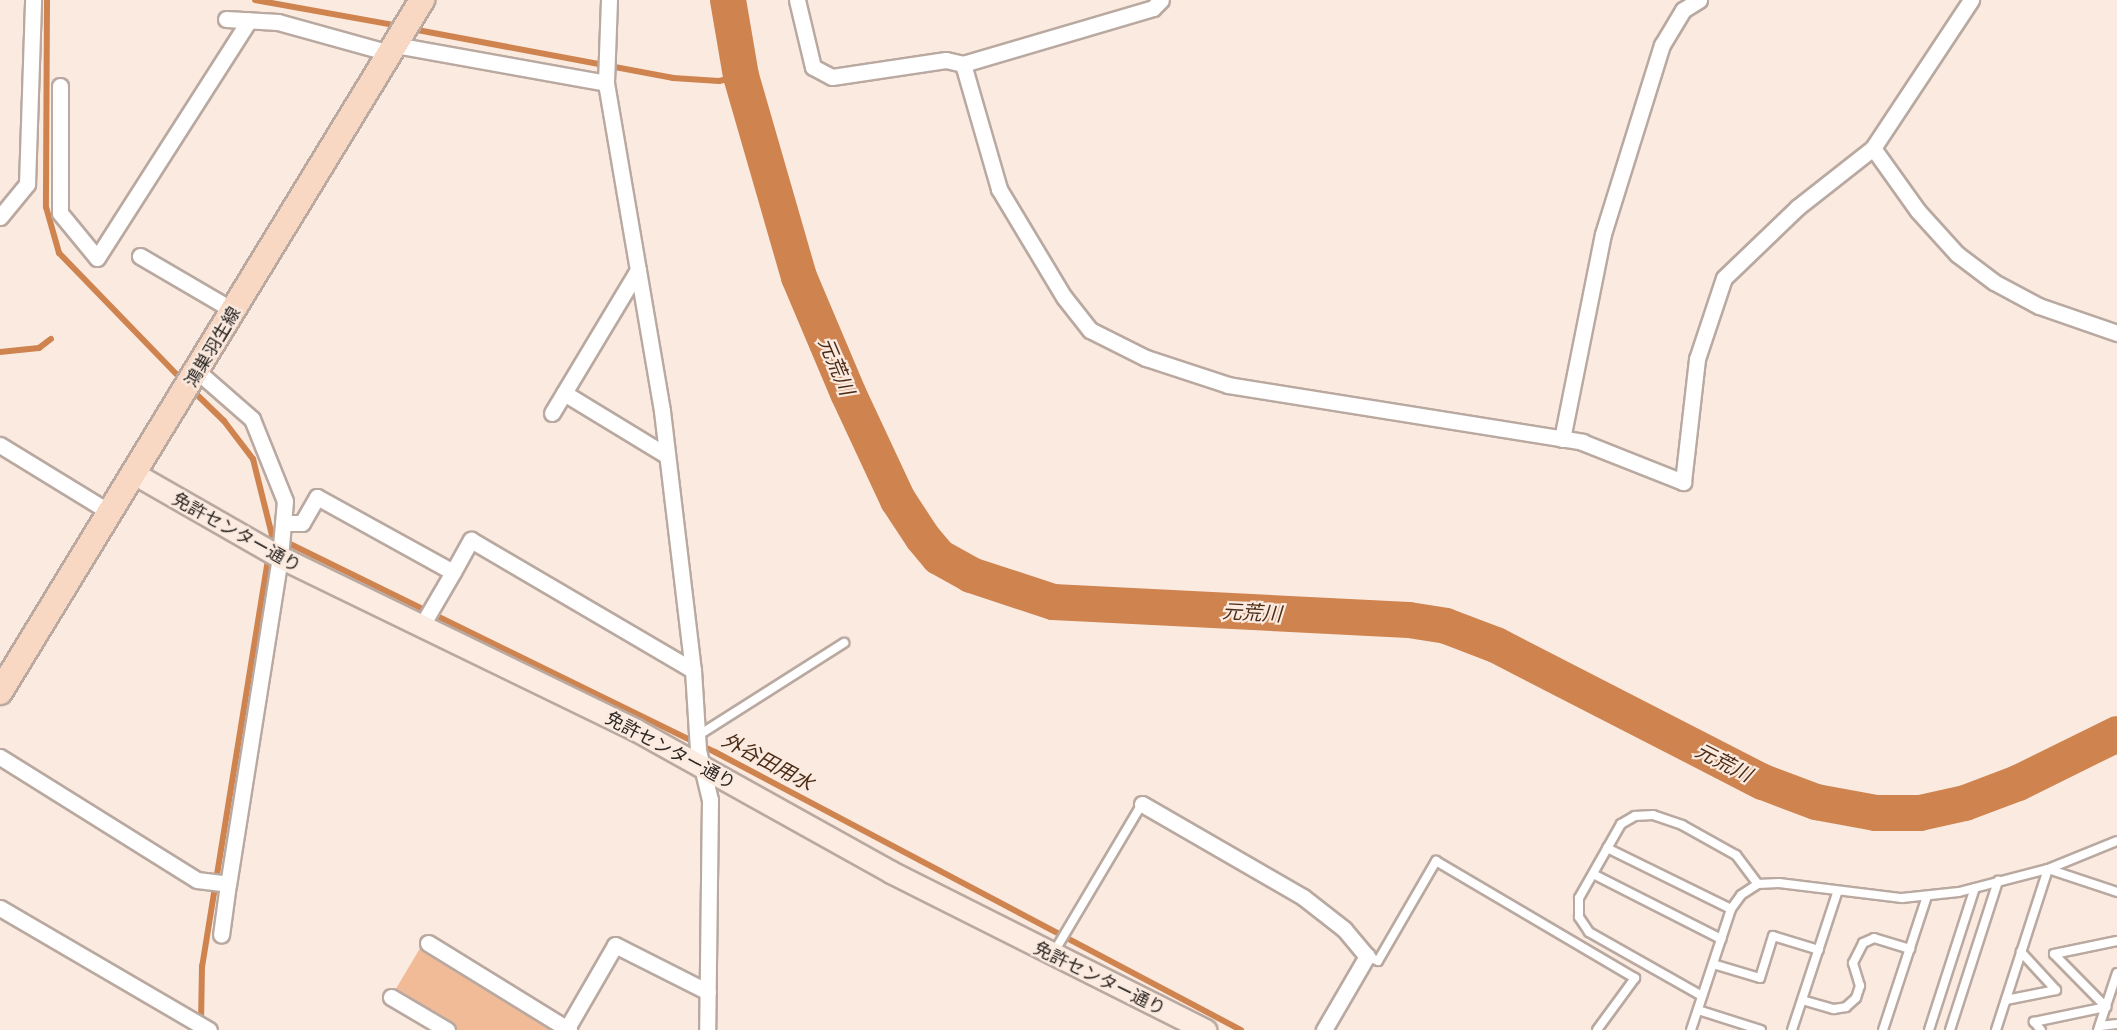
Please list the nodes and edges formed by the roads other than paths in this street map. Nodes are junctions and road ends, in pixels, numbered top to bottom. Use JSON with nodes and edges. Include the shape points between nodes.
{"nodes":[{"id":1,"x":33,"y":0,"type":"edge"},
{"id":2,"x":422,"y":0,"type":"edge"},
{"id":3,"x":609,"y":0,"type":"edge"},
{"id":4,"x":797,"y":0,"type":"edge"},
{"id":5,"x":1161,"y":0,"type":"edge"},
{"id":6,"x":1699,"y":0,"type":"edge"},
{"id":7,"x":1971,"y":0,"type":"edge"},
{"id":8,"x":1684,"y":5,"type":"edge"},
{"id":9,"x":226,"y":19,"type":"dead end"},
{"id":10,"x":249,"y":20,"type":"junction"},
{"id":11,"x":393,"y":49,"type":"junction"},
{"id":12,"x":963,"y":64,"type":"junction"},
{"id":13,"x":606,"y":83,"type":"junction"},
{"id":14,"x":60,"y":86,"type":"dead end"},
{"id":15,"x":1873,"y":148,"type":"junction"},
{"id":16,"x":0,"y":217,"type":"edge"},
{"id":17,"x":140,"y":256,"type":"dead end"},
{"id":18,"x":638,"y":270,"type":"junction"},
{"id":19,"x":234,"y":311,"type":"junction"},
{"id":20,"x":2117,"y":333,"type":"edge"},
{"id":21,"x":197,"y":371,"type":"junction"},
{"id":22,"x":564,"y":393,"type":"junction"},
{"id":23,"x":552,"y":412,"type":"dead end"},
{"id":24,"x":1562,"y":439,"type":"junction"},
{"id":25,"x":0,"y":445,"type":"edge"},
{"id":26,"x":666,"y":455,"type":"junction"},
{"id":27,"x":135,"y":474,"type":"junction"},
{"id":28,"x":111,"y":513,"type":"junction"},
{"id":29,"x":283,"y":524,"type":"junction"},
{"id":30,"x":280,"y":557,"type":"junction"},
{"id":31,"x":453,"y":572,"type":"junction"},
{"id":32,"x":421,"y":627,"type":"junction"},
{"id":33,"x":844,"y":643,"type":"dead end"},
{"id":34,"x":693,"y":670,"type":"junction"},
{"id":35,"x":0,"y":692,"type":"edge"},
{"id":36,"x":699,"y":735,"type":"junction"},
{"id":37,"x":0,"y":757,"type":"edge"},
{"id":38,"x":705,"y":767,"type":"junction"},
{"id":39,"x":1142,"y":804,"type":"joint"},
{"id":40,"x":2117,"y":842,"type":"edge"},
{"id":41,"x":1607,"y":848,"type":"junction"},
{"id":42,"x":2048,"y":869,"type":"junction"},
{"id":43,"x":1593,"y":874,"type":"junction"},
{"id":44,"x":1998,"y":881,"type":"junction"},
{"id":45,"x":228,"y":884,"type":"junction"},
{"id":46,"x":1758,"y":884,"type":"junction"},
{"id":47,"x":1975,"y":888,"type":"junction"},
{"id":48,"x":2117,"y":892,"type":"edge"},
{"id":49,"x":1837,"y":893,"type":"junction"},
{"id":50,"x":1927,"y":896,"type":"junction"},
{"id":51,"x":1731,"y":909,"type":"junction"},
{"id":52,"x":1,"y":911,"type":"edge"},
{"id":53,"x":221,"y":935,"type":"dead end"},
{"id":54,"x":1721,"y":939,"type":"junction"},
{"id":55,"x":2117,"y":941,"type":"edge"},
{"id":56,"x":428,"y":943,"type":"dead end"},
{"id":57,"x":1910,"y":949,"type":"junction"},
{"id":58,"x":1819,"y":950,"type":"junction"},
{"id":59,"x":2021,"y":952,"type":"junction"},
{"id":60,"x":1052,"y":955,"type":"junction"},
{"id":61,"x":1367,"y":956,"type":"junction"},
{"id":62,"x":1713,"y":964,"type":"junction"},
{"id":63,"x":2117,"y":976,"type":"edge"},
{"id":64,"x":708,"y":992,"type":"junction"},
{"id":65,"x":1702,"y":996,"type":"junction"},
{"id":66,"x":391,"y":997,"type":"dead end"},
{"id":67,"x":1802,"y":1000,"type":"junction"},
{"id":68,"x":2006,"y":1000,"type":"junction"},
{"id":69,"x":2106,"y":1007,"type":"junction"},
{"id":70,"x":1698,"y":1010,"type":"junction"},
{"id":71,"x":186,"y":1024,"type":"edge"},
{"id":72,"x":2117,"y":1024,"type":"edge"},
{"id":73,"x":2099,"y":1028,"type":"edge"},
{"id":74,"x":208,"y":1030,"type":"edge"},
{"id":75,"x":447,"y":1030,"type":"edge"},
{"id":76,"x":567,"y":1030,"type":"edge"},
{"id":77,"x":707,"y":1030,"type":"edge"},
{"id":78,"x":1204,"y":1030,"type":"edge"},
{"id":79,"x":1324,"y":1030,"type":"edge"},
{"id":80,"x":1597,"y":1030,"type":"edge"},
{"id":81,"x":1691,"y":1030,"type":"edge"},
{"id":82,"x":1761,"y":1030,"type":"edge"},
{"id":83,"x":1792,"y":1030,"type":"edge"},
{"id":84,"x":1883,"y":1030,"type":"edge"},
{"id":85,"x":1929,"y":1030,"type":"edge"},
{"id":86,"x":1950,"y":1030,"type":"edge"},
{"id":87,"x":1996,"y":1030,"type":"edge"},
{"id":88,"x":2041,"y":1030,"type":"edge"}],
"edges":[{"from":1,"to":16,"type":"street","via":[[27,184]]},
{"from":2,"to":11,"type":"main road","name":"鴻巣羽生線"},
{"from":3,"to":13,"type":"street"},
{"from":4,"to":12,"type":"street","via":[[813,67],[831,77],[946,60]]},
{"from":5,"to":12,"type":"street","via":[[1153,8]]},
{"from":6,"to":8,"type":"street"},
{"from":7,"to":15,"type":"street"},
{"from":8,"to":24,"type":"street","via":[[1662,45],[1604,234]]},
{"from":9,"to":10,"type":"street"},
{"from":10,"to":11,"type":"street","via":[[278,22]]},
{"from":10,"to":14,"type":"street","via":[[96,258],[60,213]]},
{"from":11,"to":13,"type":"street"},
{"from":11,"to":19,"type":"main road","name":"鴻巣羽生線"},
{"from":12,"to":24,"type":"street","via":[[999,189],[1064,297],[1090,330],[1146,358],[1228,385]]},
{"from":13,"to":18,"type":"street"},
{"from":15,"to":20,"type":"street","via":[[1926,220],[1957,254],[1994,282],[2039,306]]},
{"from":15,"to":24,"type":"street","via":[[1798,207],[1724,278],[1697,359],[1683,482],[1582,442]]},
{"from":17,"to":19,"type":"street"},
{"from":18,"to":22,"type":"street"},
{"from":18,"to":26,"type":"street"},
{"from":19,"to":21,"type":"main road","name":"鴻巣羽生線"},
{"from":21,"to":27,"type":"main road","name":"鴻巣羽生線"},
{"from":21,"to":29,"type":"street","via":[[252,419],[285,501]]},
{"from":22,"to":23,"type":"street"},
{"from":22,"to":26,"type":"street"},
{"from":25,"to":28,"type":"street"},
{"from":26,"to":34,"type":"street"},
{"from":27,"to":28,"type":"main road","name":"鴻巣羽生線"},
{"from":27,"to":30,"type":"street","name":"免許センター通り"},
{"from":28,"to":35,"type":"main road","name":"鴻巣羽生線"},
{"from":29,"to":30,"type":"street"},
{"from":29,"to":31,"type":"street","via":[[302,523],[317,497]]},
{"from":30,"to":32,"type":"street","name":"免許センター通り"},
{"from":30,"to":45,"type":"street"},
{"from":31,"to":32,"type":"street"},
{"from":31,"to":34,"type":"street","via":[[471,540]]},
{"from":32,"to":38,"type":"street","name":"免許センター通り"},
{"from":33,"to":36,"type":"lane"},
{"from":34,"to":36,"type":"street"},
{"from":36,"to":38,"type":"street","via":[[698,750]]},
{"from":37,"to":45,"type":"street","via":[[197,880]]},
{"from":38,"to":60,"type":"street","name":"免許センター通り","via":[[891,872]]},
{"from":38,"to":64,"type":"street","via":[[710,800]]},
{"from":39,"to":60,"type":"lane"},
{"from":39,"to":61,"type":"street","via":[[1303,897],[1344,929]]},
{"from":40,"to":42,"type":"lane"},
{"from":41,"to":43,"type":"lane"},
{"from":41,"to":46,"type":"lane","via":[[1621,824],[1635,816],[1653,815],[1682,825],[1736,855]]},
{"from":41,"to":51,"type":"lane"},
{"from":42,"to":44,"type":"lane"},
{"from":42,"to":48,"type":"lane"},
{"from":42,"to":59,"type":"lane"},
{"from":43,"to":54,"type":"lane"},
{"from":43,"to":65,"type":"lane","via":[[1579,898],[1579,916],[1588,932]]},
{"from":44,"to":47,"type":"lane"},
{"from":44,"to":86,"type":"lane"},
{"from":45,"to":53,"type":"street"},
{"from":46,"to":49,"type":"lane","via":[[1779,883]]},
{"from":46,"to":51,"type":"lane","via":[[1741,895]]},
{"from":47,"to":50,"type":"lane"},
{"from":47,"to":85,"type":"lane"},
{"from":49,"to":50,"type":"lane"},
{"from":49,"to":58,"type":"lane"},
{"from":50,"to":57,"type":"lane"},
{"from":51,"to":54,"type":"lane"},
{"from":52,"to":71,"type":"street"},
{"from":54,"to":62,"type":"lane"},
{"from":55,"to":69,"type":"lane","via":[[2054,954]]},
{"from":56,"to":76,"type":"street"},
{"from":57,"to":67,"type":"lane","via":[[1874,938],[1863,943],[1852,963],[1860,986],[1856,998],[1846,1007],[1834,1009]]},
{"from":57,"to":84,"type":"lane"},
{"from":58,"to":62,"type":"lane","via":[[1773,936],[1760,978]]},
{"from":58,"to":67,"type":"lane"},
{"from":59,"to":68,"type":"lane"},
{"from":59,"to":68,"type":"lane","via":[[2056,990]]},
{"from":60,"to":78,"type":"street","name":"免許センター通り"},
{"from":61,"to":79,"type":"street"},
{"from":61,"to":80,"type":"lane","via":[[1378,961],[1436,861],[1635,978]]},
{"from":62,"to":65,"type":"lane"},
{"from":63,"to":69,"type":"lane"},
{"from":64,"to":76,"type":"street","via":[[615,945]]},
{"from":64,"to":77,"type":"street"},
{"from":65,"to":70,"type":"lane"},
{"from":66,"to":75,"type":"street"},
{"from":67,"to":83,"type":"lane"},
{"from":68,"to":87,"type":"lane"},
{"from":69,"to":73,"type":"lane"},
{"from":69,"to":88,"type":"lane","via":[[2034,1022]]},
{"from":70,"to":81,"type":"lane"},
{"from":70,"to":82,"type":"lane"},
{"from":71,"to":74,"type":"street"},
{"from":72,"to":73,"type":"lane"}]}
